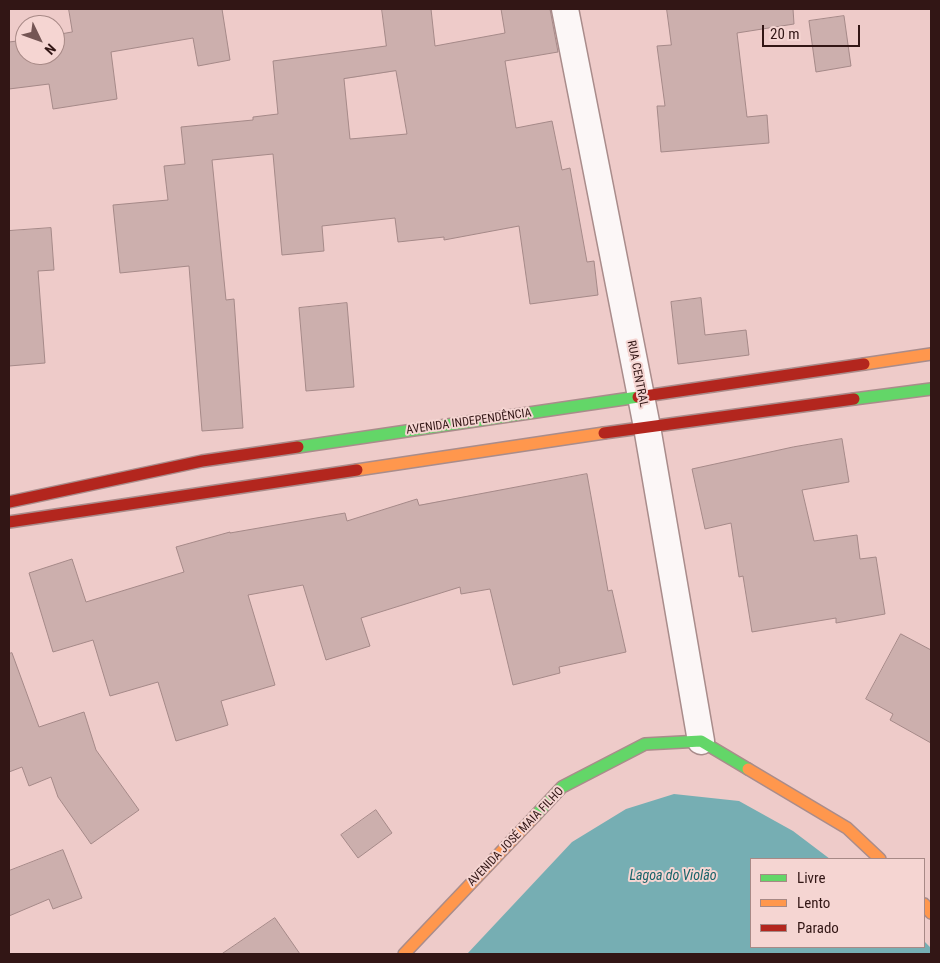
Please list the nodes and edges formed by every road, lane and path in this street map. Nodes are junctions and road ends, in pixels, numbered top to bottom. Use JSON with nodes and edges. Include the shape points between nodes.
{"nodes":[{"id":1,"x":565,"y":9,"type":"edge"},
{"id":2,"x":931,"y":354,"type":"edge"},
{"id":3,"x":931,"y":389,"type":"edge"},
{"id":4,"x":641,"y":397,"type":"junction"},
{"id":5,"x":647,"y":427,"type":"junction"},
{"id":6,"x":9,"y":502,"type":"edge"},
{"id":7,"x":9,"y":522,"type":"edge"},
{"id":8,"x":701,"y":741,"type":"junction"},
{"id":9,"x":879,"y":858,"type":"edge"},
{"id":10,"x":404,"y":954,"type":"edge"}],
"edges":[{"from":1,"to":4,"type":"street","name":"RUA CENTRAL"},
{"from":2,"to":4,"type":"street","name":"AVENIDA INDEPENDÊNCIA"},
{"from":3,"to":5,"type":"street"},
{"from":4,"to":5,"type":"street","name":"RUA CENTRAL"},
{"from":4,"to":6,"type":"street","name":"AVENIDA INDEPENDÊNCIA","via":[[203,465]]},
{"from":5,"to":7,"type":"street","via":[[207,488]]},
{"from":5,"to":8,"type":"street","name":"RUA CENTRAL"},
{"from":8,"to":9,"type":"street","via":[[847,828]]},
{"from":8,"to":10,"type":"street","name":"AVENIDA JOSÉ MAIA FILHO","via":[[645,744],[562,787]]}]}
